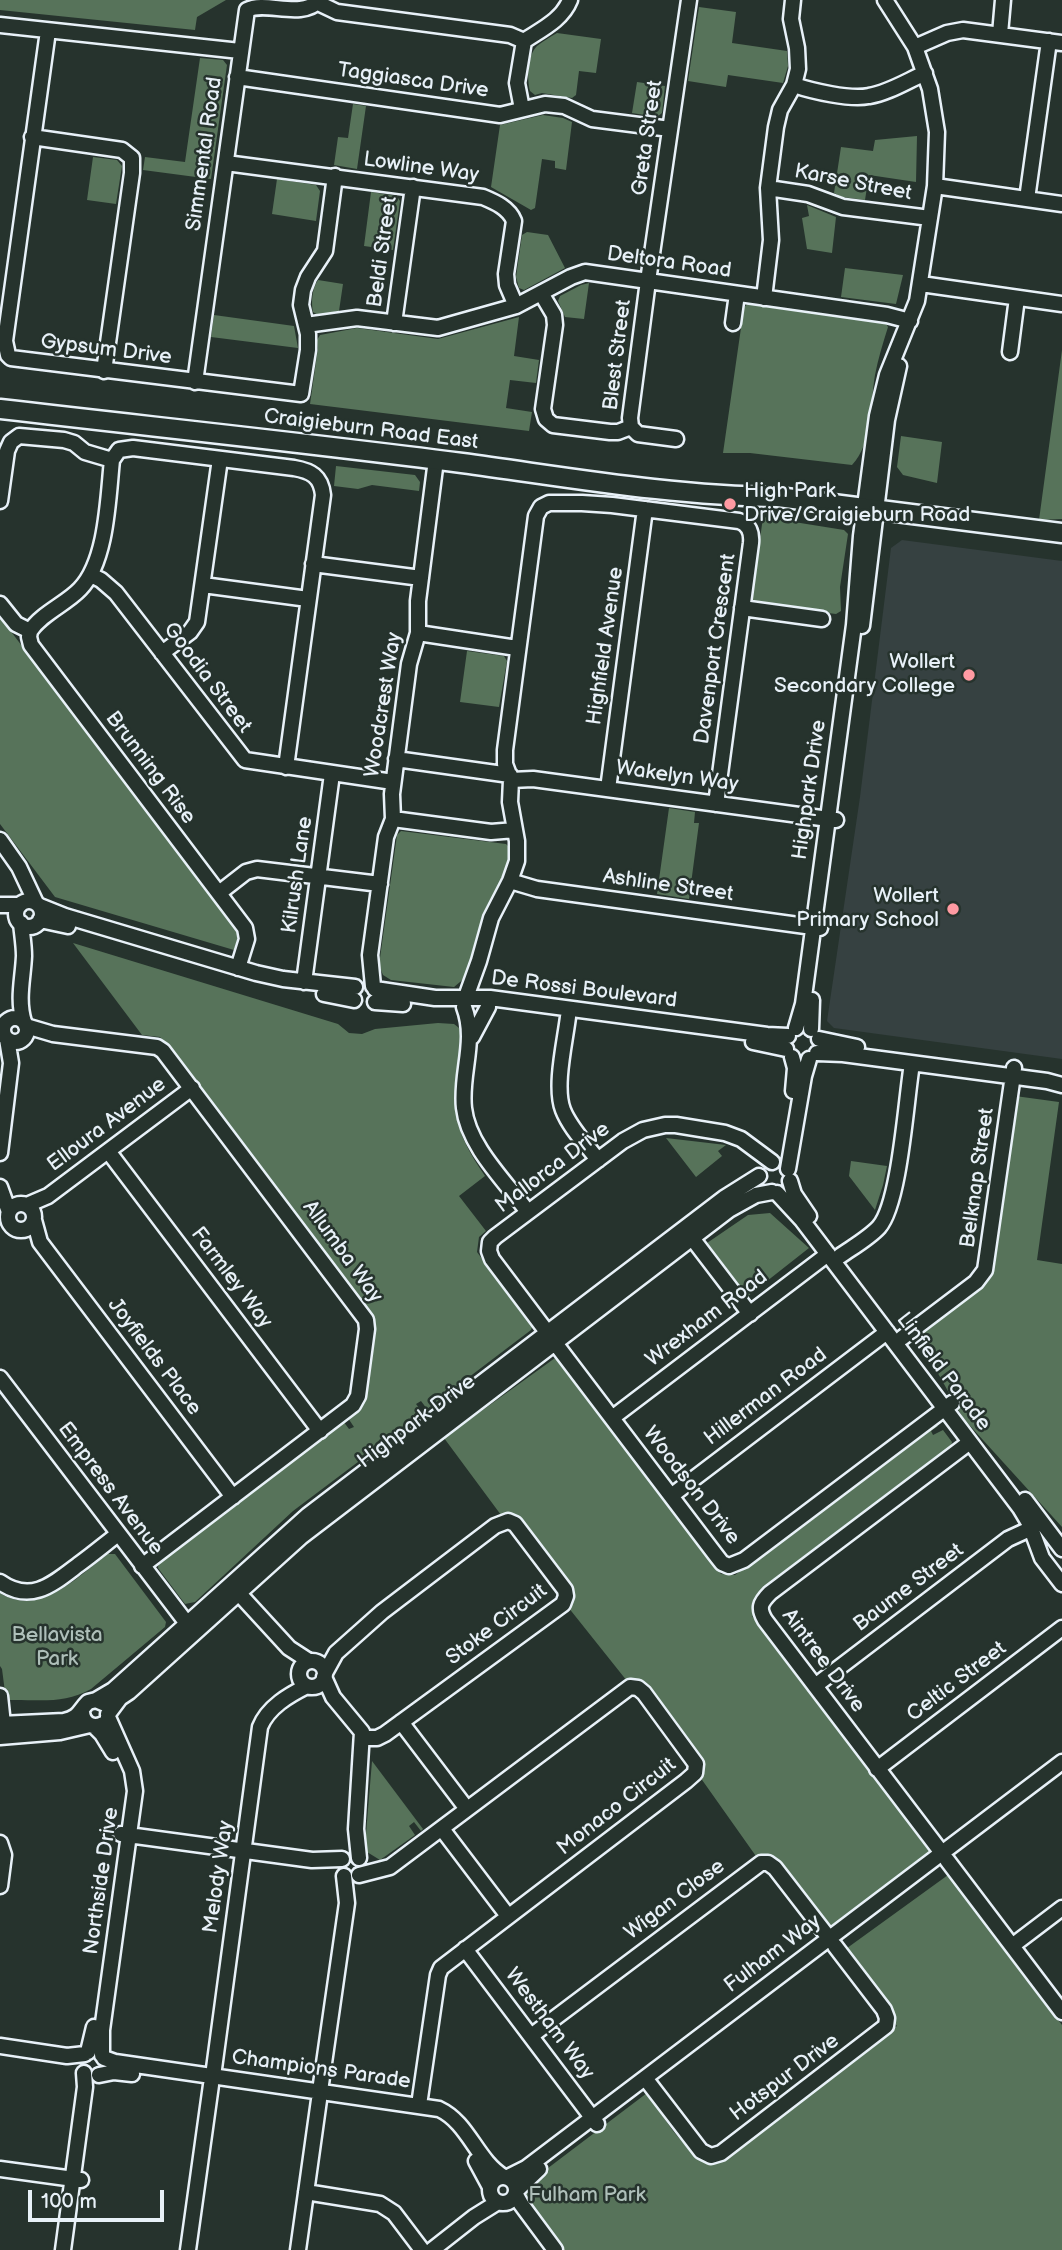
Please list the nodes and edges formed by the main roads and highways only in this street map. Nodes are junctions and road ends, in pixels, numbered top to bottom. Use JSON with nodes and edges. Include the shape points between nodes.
{"nodes":[{"id":1,"x":0,"y":409,"type":"edge"},
{"id":2,"x":870,"y":514,"type":"junction"},
{"id":3,"x":1062,"y":533,"type":"edge"},
{"id":4,"x":1062,"y":541,"type":"edge"}],
"edges":[{"from":1,"to":2,"type":"main road","name":"Craigieburn Road East","via":[[666,491],[778,498]]},
{"from":2,"to":3,"type":"main road","name":"Craigieburn Road East"},
{"from":2,"to":4,"type":"main road","name":"Craigieburn Road East"}]}
